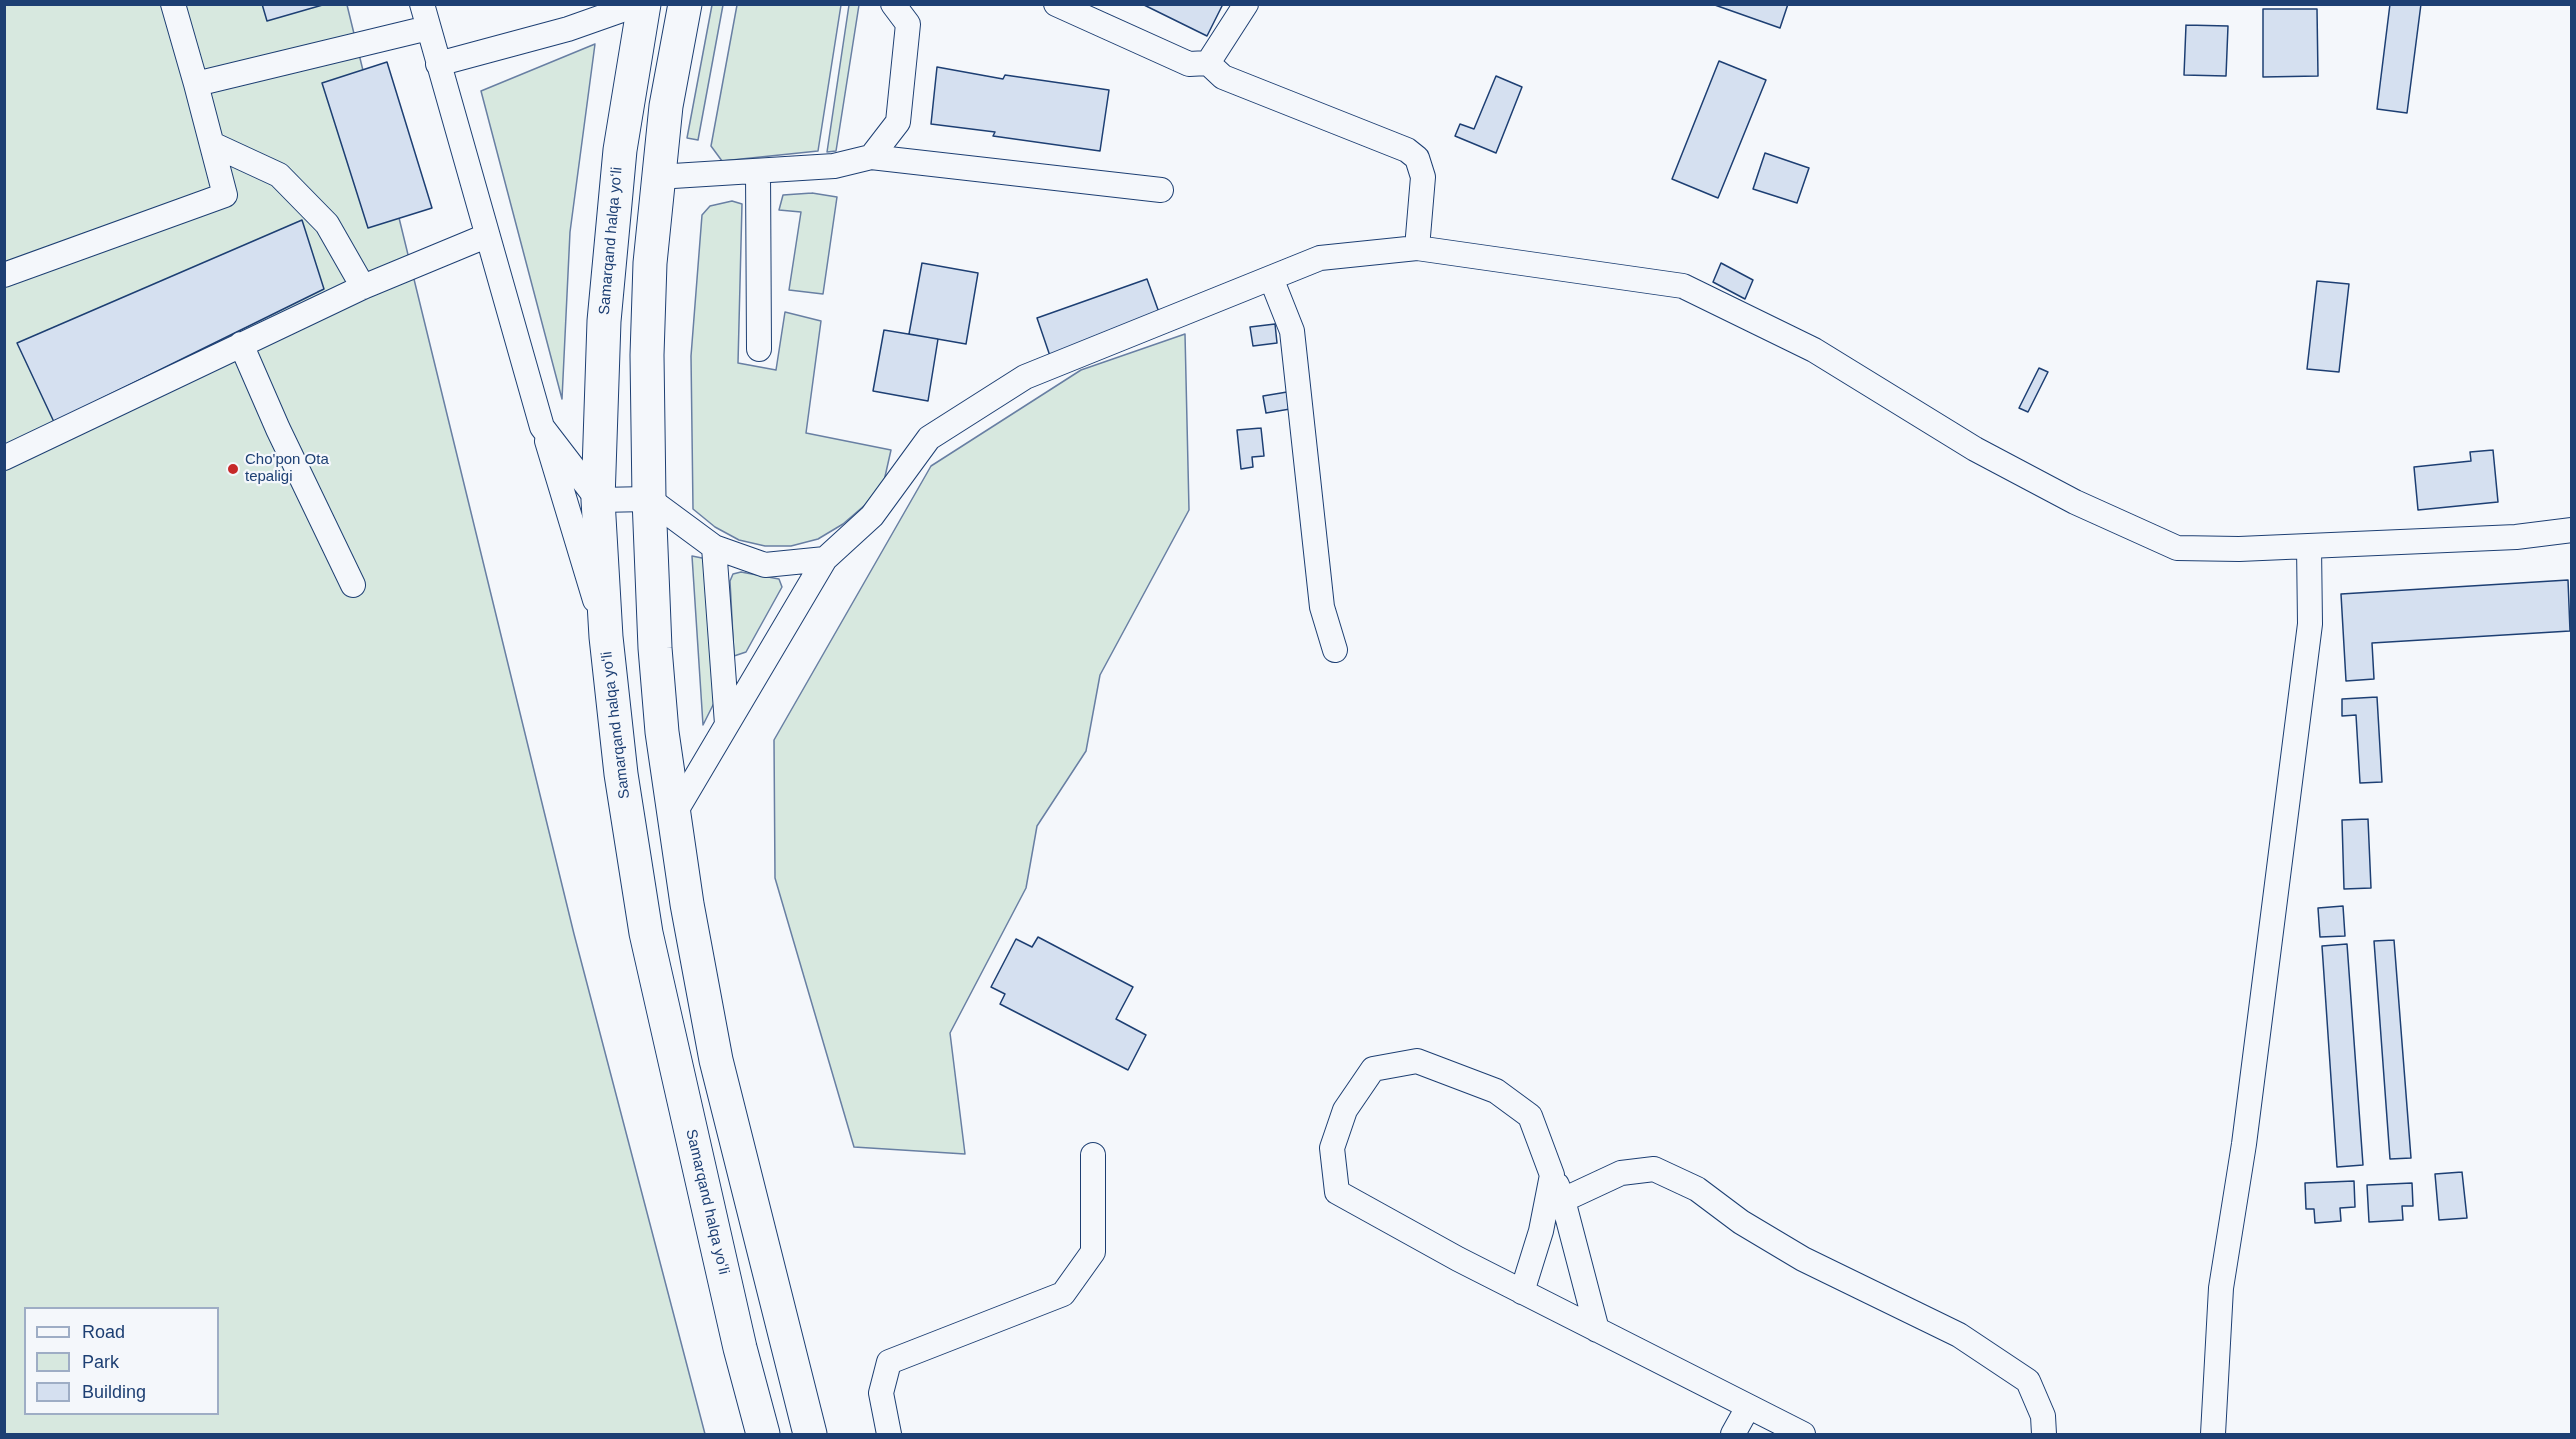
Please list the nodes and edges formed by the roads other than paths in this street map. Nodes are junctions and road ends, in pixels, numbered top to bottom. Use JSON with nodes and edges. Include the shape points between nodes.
{"nodes":[{"id":1,"x":173,"y":4,"type":"edge"},
{"id":2,"x":422,"y":4,"type":"edge"},
{"id":3,"x":639,"y":4,"type":"edge"},
{"id":4,"x":644,"y":4,"type":"edge"},
{"id":5,"x":685,"y":4,"type":"edge"},
{"id":6,"x":893,"y":4,"type":"edge"},
{"id":7,"x":1056,"y":4,"type":"edge"},
{"id":8,"x":1246,"y":4,"type":"edge"},
{"id":9,"x":428,"y":28,"type":"junction"},
{"id":10,"x":1208,"y":63,"type":"junction"},
{"id":11,"x":438,"y":64,"type":"junction"},
{"id":12,"x":196,"y":84,"type":"junction"},
{"id":13,"x":212,"y":144,"type":"junction"},
{"id":14,"x":871,"y":157,"type":"junction"},
{"id":15,"x":758,"y":171,"type":"junction"},
{"id":16,"x":657,"y":177,"type":"junction"},
{"id":17,"x":1161,"y":190,"type":"dead end"},
{"id":18,"x":486,"y":236,"type":"junction"},
{"id":19,"x":1417,"y":249,"type":"junction"},
{"id":20,"x":4,"y":275,"type":"edge"},
{"id":21,"x":1271,"y":278,"type":"junction"},
{"id":22,"x":363,"y":287,"type":"junction"},
{"id":23,"x":241,"y":344,"type":"junction"},
{"id":24,"x":759,"y":349,"type":"dead end"},
{"id":25,"x":542,"y":428,"type":"junction"},
{"id":26,"x":4,"y":458,"type":"edge"},
{"id":27,"x":649,"y":499,"type":"junction"},
{"id":28,"x":598,"y":500,"type":"junction"},
{"id":29,"x":2571,"y":530,"type":"edge"},
{"id":30,"x":2308,"y":546,"type":"junction"},
{"id":31,"x":714,"y":547,"type":"junction"},
{"id":32,"x":825,"y":559,"type":"junction"},
{"id":33,"x":353,"y":585,"type":"dead end"},
{"id":34,"x":606,"y":637,"type":"junction"},
{"id":35,"x":1335,"y":650,"type":"dead end"},
{"id":36,"x":727,"y":724,"type":"junction"},
{"id":37,"x":673,"y":816,"type":"junction"},
{"id":38,"x":1093,"y":1155,"type":"dead end"},
{"id":39,"x":1552,"y":1175,"type":"junction"},
{"id":40,"x":1563,"y":1200,"type":"junction"},
{"id":41,"x":1522,"y":1292,"type":"junction"},
{"id":42,"x":1598,"y":1330,"type":"junction"},
{"id":43,"x":1748,"y":1407,"type":"junction"},
{"id":44,"x":763,"y":1434,"type":"edge"},
{"id":45,"x":810,"y":1434,"type":"edge"},
{"id":46,"x":889,"y":1434,"type":"edge"},
{"id":47,"x":1733,"y":1434,"type":"edge"},
{"id":48,"x":1803,"y":1434,"type":"edge"},
{"id":49,"x":2043,"y":1434,"type":"edge"},
{"id":50,"x":2213,"y":1434,"type":"edge"}],
"edges":[{"from":1,"to":12,"type":"street"},
{"from":2,"to":9,"type":"street"},
{"from":3,"to":11,"type":"street","via":[[568,30]]},
{"from":4,"to":28,"type":"highway","name":"Samarqand halqa yoʻli","via":[[614,199],[604,321]]},
{"from":5,"to":16,"type":"highway"},
{"from":6,"to":14,"type":"street","via":[[908,24],[898,122]]},
{"from":7,"to":10,"type":"street","via":[[1189,64]]},
{"from":8,"to":10,"type":"street"},
{"from":9,"to":11,"type":"street"},
{"from":9,"to":12,"type":"street"},
{"from":10,"to":19,"type":"street","via":[[1223,77],[1407,150],[1417,158],[1423,177]]},
{"from":11,"to":18,"type":"street"},
{"from":12,"to":13,"type":"street"},
{"from":13,"to":20,"type":"street","via":[[225,195]]},
{"from":13,"to":22,"type":"street","via":[[279,175],[327,224]]},
{"from":14,"to":15,"type":"street","via":[[834,166]]},
{"from":14,"to":17,"type":"street"},
{"from":15,"to":16,"type":"street"},
{"from":15,"to":24,"type":"street"},
{"from":16,"to":27,"type":"highway","via":[[647,355]]},
{"from":18,"to":22,"type":"street"},
{"from":18,"to":25,"type":"street"},
{"from":19,"to":21,"type":"street","via":[[1320,258]]},
{"from":19,"to":30,"type":"street","via":[[1683,286],[1814,350],[1975,449],[2074,502],[2177,548]]},
{"from":21,"to":32,"type":"street","via":[[1025,377],[929,438],[872,516]]},
{"from":21,"to":35,"type":"street","via":[[1292,331],[1322,607]]},
{"from":22,"to":23,"type":"street"},
{"from":23,"to":26,"type":"street"},
{"from":23,"to":33,"type":"street"},
{"from":25,"to":28,"type":"street"},
{"from":25,"to":34,"type":"street"},
{"from":27,"to":28,"type":"street"},
{"from":27,"to":31,"type":"street"},
{"from":27,"to":37,"type":"highway","via":[[655,648]]},
{"from":28,"to":34,"type":"highway","name":"Samarqand halqa yoʻli"},
{"from":29,"to":30,"type":"street","via":[[2516,537]]},
{"from":30,"to":50,"type":"street","via":[[2310,624],[2244,1144],[2221,1288]]},
{"from":31,"to":32,"type":"street","via":[[765,565]]},
{"from":31,"to":36,"type":"street"},
{"from":32,"to":36,"type":"street"},
{"from":34,"to":44,"type":"highway","name":"Samarqand halqa yoʻli","via":[[621,774],[646,933],[737,1337]]},
{"from":36,"to":37,"type":"street"},
{"from":37,"to":45,"type":"highway","via":[[716,1060]]},
{"from":38,"to":46,"type":"street","via":[[1093,1252],[1063,1294],[890,1362],[881,1393]]},
{"from":39,"to":40,"type":"street"},
{"from":39,"to":41,"type":"street","via":[[1541,1231]]},
{"from":39,"to":41,"type":"street","via":[[1530,1116],[1496,1091],[1417,1061],[1373,1069],[1345,1110],[1332,1148],[1337,1192]]},
{"from":40,"to":42,"type":"street"},
{"from":40,"to":49,"type":"street","via":[[1621,1173],[1654,1168],[1697,1189],[1741,1222],[1803,1258],[1959,1335],[2028,1381],[2043,1416]]},
{"from":41,"to":42,"type":"street"},
{"from":42,"to":43,"type":"street"},
{"from":43,"to":47,"type":"street"},
{"from":43,"to":48,"type":"street"}]}
